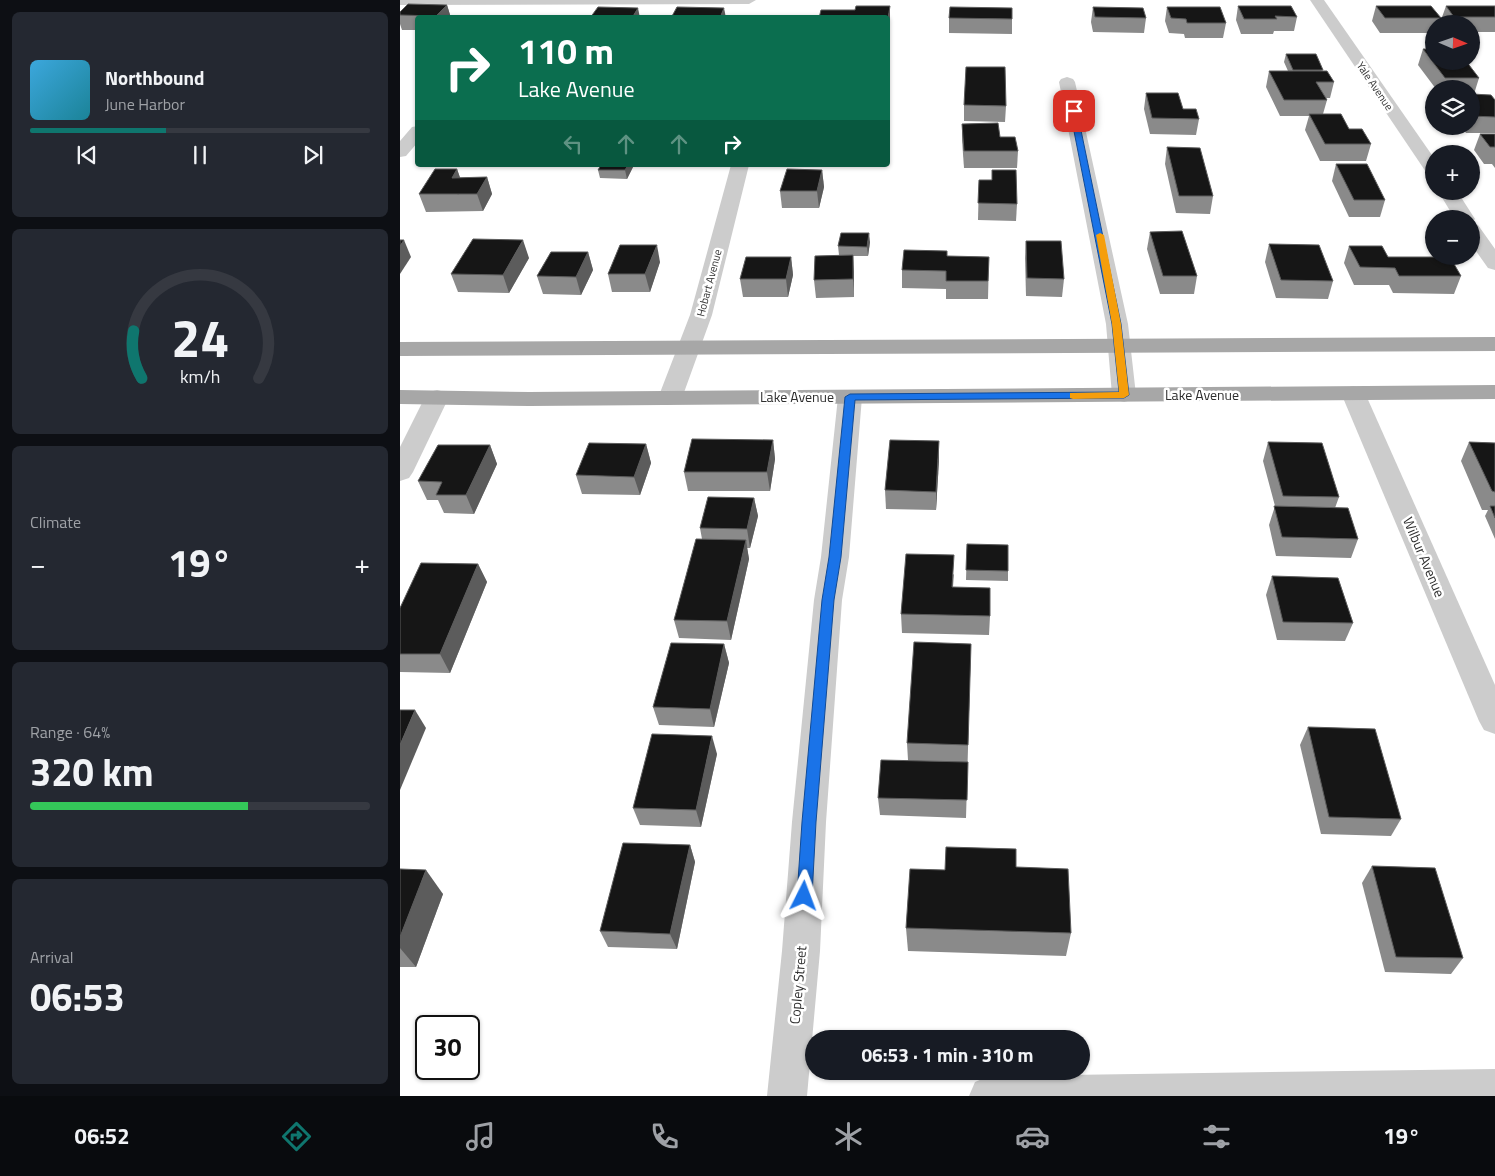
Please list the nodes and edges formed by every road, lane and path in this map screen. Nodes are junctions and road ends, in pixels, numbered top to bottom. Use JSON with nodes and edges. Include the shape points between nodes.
{"nodes":[{"id":1,"x":749,"y":0,"type":"edge"},
{"id":2,"x":1317,"y":0,"type":"edge"},
{"id":3,"x":400,"y":1,"type":"edge"},
{"id":4,"x":1068,"y":82,"type":"dead end"},
{"id":5,"x":415,"y":134,"type":"edge"},
{"id":6,"x":400,"y":152,"type":"edge"},
{"id":7,"x":1425,"y":158,"type":"edge"},
{"id":8,"x":739,"y":167,"type":"edge"},
{"id":9,"x":1480,"y":242,"type":"edge"},
{"id":10,"x":1495,"y":264,"type":"edge"},
{"id":11,"x":1495,"y":344,"type":"edge"},
{"id":12,"x":1118,"y":345,"type":"junction"},
{"id":13,"x":690,"y":348,"type":"junction"},
{"id":14,"x":400,"y":350,"type":"edge"},
{"id":15,"x":1495,"y":392,"type":"edge"},
{"id":16,"x":1353,"y":393,"type":"junction"},
{"id":17,"x":1124,"y":395,"type":"junction"},
{"id":18,"x":437,"y":397,"type":"junction"},
{"id":19,"x":850,"y":397,"type":"junction"},
{"id":20,"x":400,"y":398,"type":"edge"},
{"id":21,"x":670,"y":398,"type":"junction"},
{"id":22,"x":400,"y":472,"type":"edge"},
{"id":23,"x":1495,"y":721,"type":"edge"},
{"id":24,"x":1495,"y":1089,"type":"edge"},
{"id":25,"x":787,"y":1096,"type":"edge"},
{"id":26,"x":989,"y":1096,"type":"edge"}],
"edges":[{"from":1,"to":3,"type":"street"},
{"from":2,"to":7,"type":"street","name":"Yale Avenue"},
{"from":4,"to":12,"type":"street","via":[[1117,324]]},
{"from":5,"to":6,"type":"street"},
{"from":8,"to":13,"type":"street","name":"Hobart Avenue"},
{"from":9,"to":10,"type":"street"},
{"from":11,"to":12,"type":"main road"},
{"from":12,"to":13,"type":"main road"},
{"from":12,"to":17,"type":"street"},
{"from":13,"to":14,"type":"main road"},
{"from":13,"to":21,"type":"street","name":"Hobart Avenue"},
{"from":15,"to":16,"type":"main road","name":"Lake Avenue"},
{"from":16,"to":17,"type":"main road","name":"Lake Avenue"},
{"from":16,"to":23,"type":"street","name":"Wilbur Avenue"},
{"from":17,"to":19,"type":"main road","name":"Lake Avenue"},
{"from":18,"to":20,"type":"main road","name":"Lake Avenue"},
{"from":18,"to":21,"type":"main road","name":"Lake Avenue"},
{"from":18,"to":22,"type":"street"},
{"from":19,"to":21,"type":"main road","name":"Lake Avenue"},
{"from":19,"to":25,"type":"street","name":"Copley Street","via":[[827,610]]},
{"from":24,"to":26,"type":"street"}]}
